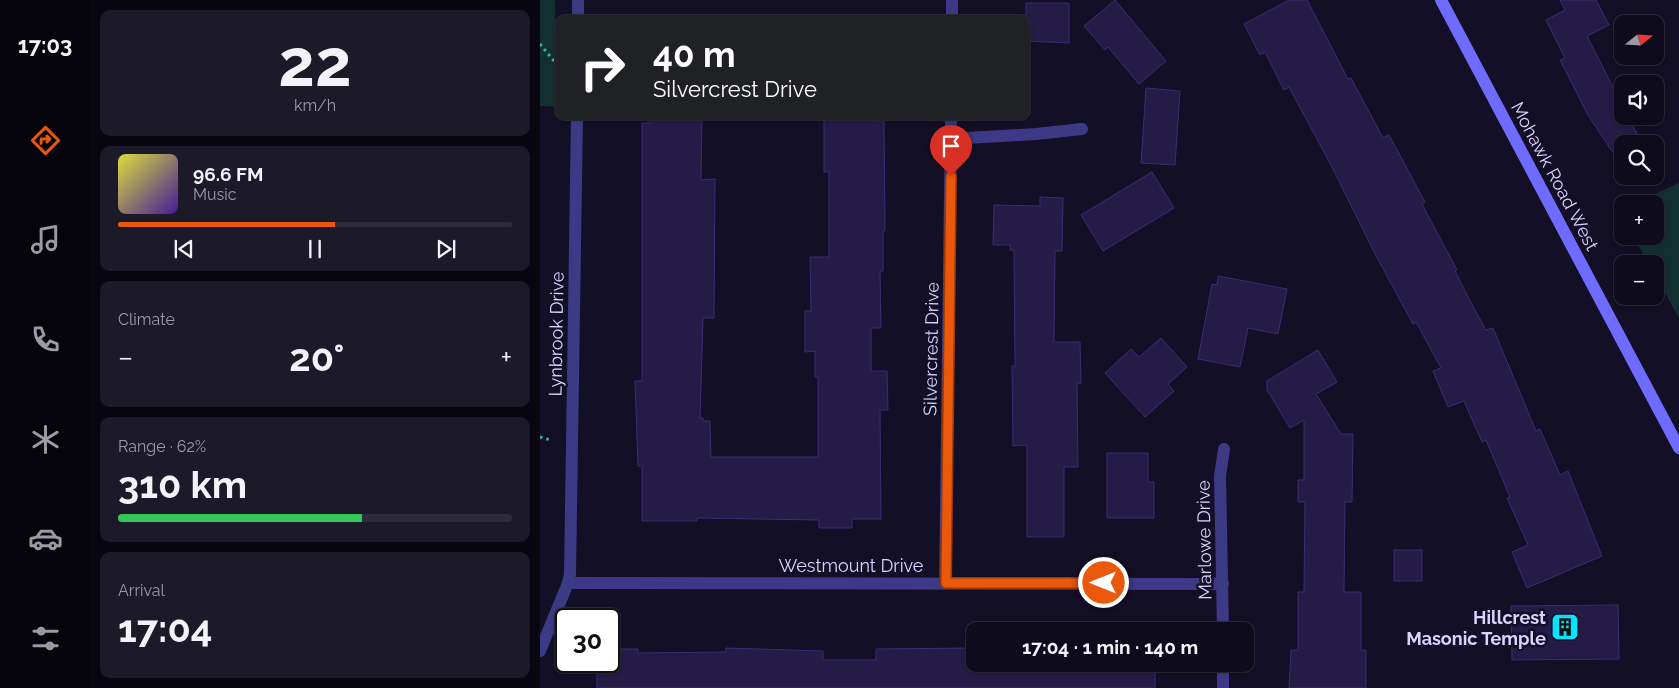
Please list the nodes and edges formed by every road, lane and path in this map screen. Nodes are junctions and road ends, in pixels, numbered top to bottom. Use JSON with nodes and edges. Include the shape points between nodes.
{"nodes":[{"id":1,"x":578,"y":0,"type":"edge"},
{"id":2,"x":952,"y":0,"type":"edge"},
{"id":3,"x":1441,"y":0,"type":"edge"},
{"id":4,"x":578,"y":15,"type":"edge"},
{"id":5,"x":952,"y":15,"type":"edge"},
{"id":6,"x":540,"y":44,"type":"edge"},
{"id":7,"x":555,"y":62,"type":"edge"},
{"id":8,"x":576,"y":120,"type":"edge"},
{"id":9,"x":951,"y":120,"type":"edge"},
{"id":10,"x":1082,"y":129,"type":"dead end"},
{"id":11,"x":951,"y":139,"type":"junction"},
{"id":12,"x":1679,"y":448,"type":"edge"},
{"id":13,"x":1224,"y":449,"type":"dead end"},
{"id":14,"x":568,"y":583,"type":"junction"},
{"id":15,"x":946,"y":583,"type":"junction"},
{"id":16,"x":1223,"y":584,"type":"junction"},
{"id":17,"x":1223,"y":622,"type":"edge"},
{"id":18,"x":540,"y":651,"type":"edge"},
{"id":19,"x":1223,"y":672,"type":"edge"},
{"id":20,"x":1223,"y":688,"type":"edge"}],
"edges":[{"from":1,"to":4,"type":"street"},
{"from":2,"to":5,"type":"street"},
{"from":3,"to":12,"type":"main road","name":"Mohawk Road West"},
{"from":6,"to":7,"type":"path"},
{"from":8,"to":14,"type":"street","name":"Lynbrook Drive"},
{"from":9,"to":11,"type":"street","name":"Silvercrest Drive"},
{"from":10,"to":11,"type":"street"},
{"from":11,"to":15,"type":"street","name":"Silvercrest Drive"},
{"from":13,"to":16,"type":"street","name":"Marlowe Drive","via":[[1220,476]]},
{"from":14,"to":15,"type":"street","name":"Westmount Drive"},
{"from":14,"to":18,"type":"street"},
{"from":15,"to":16,"type":"street","name":"Westmount Drive"},
{"from":16,"to":17,"type":"street","name":"Marlowe Drive"},
{"from":19,"to":20,"type":"street"}]}
